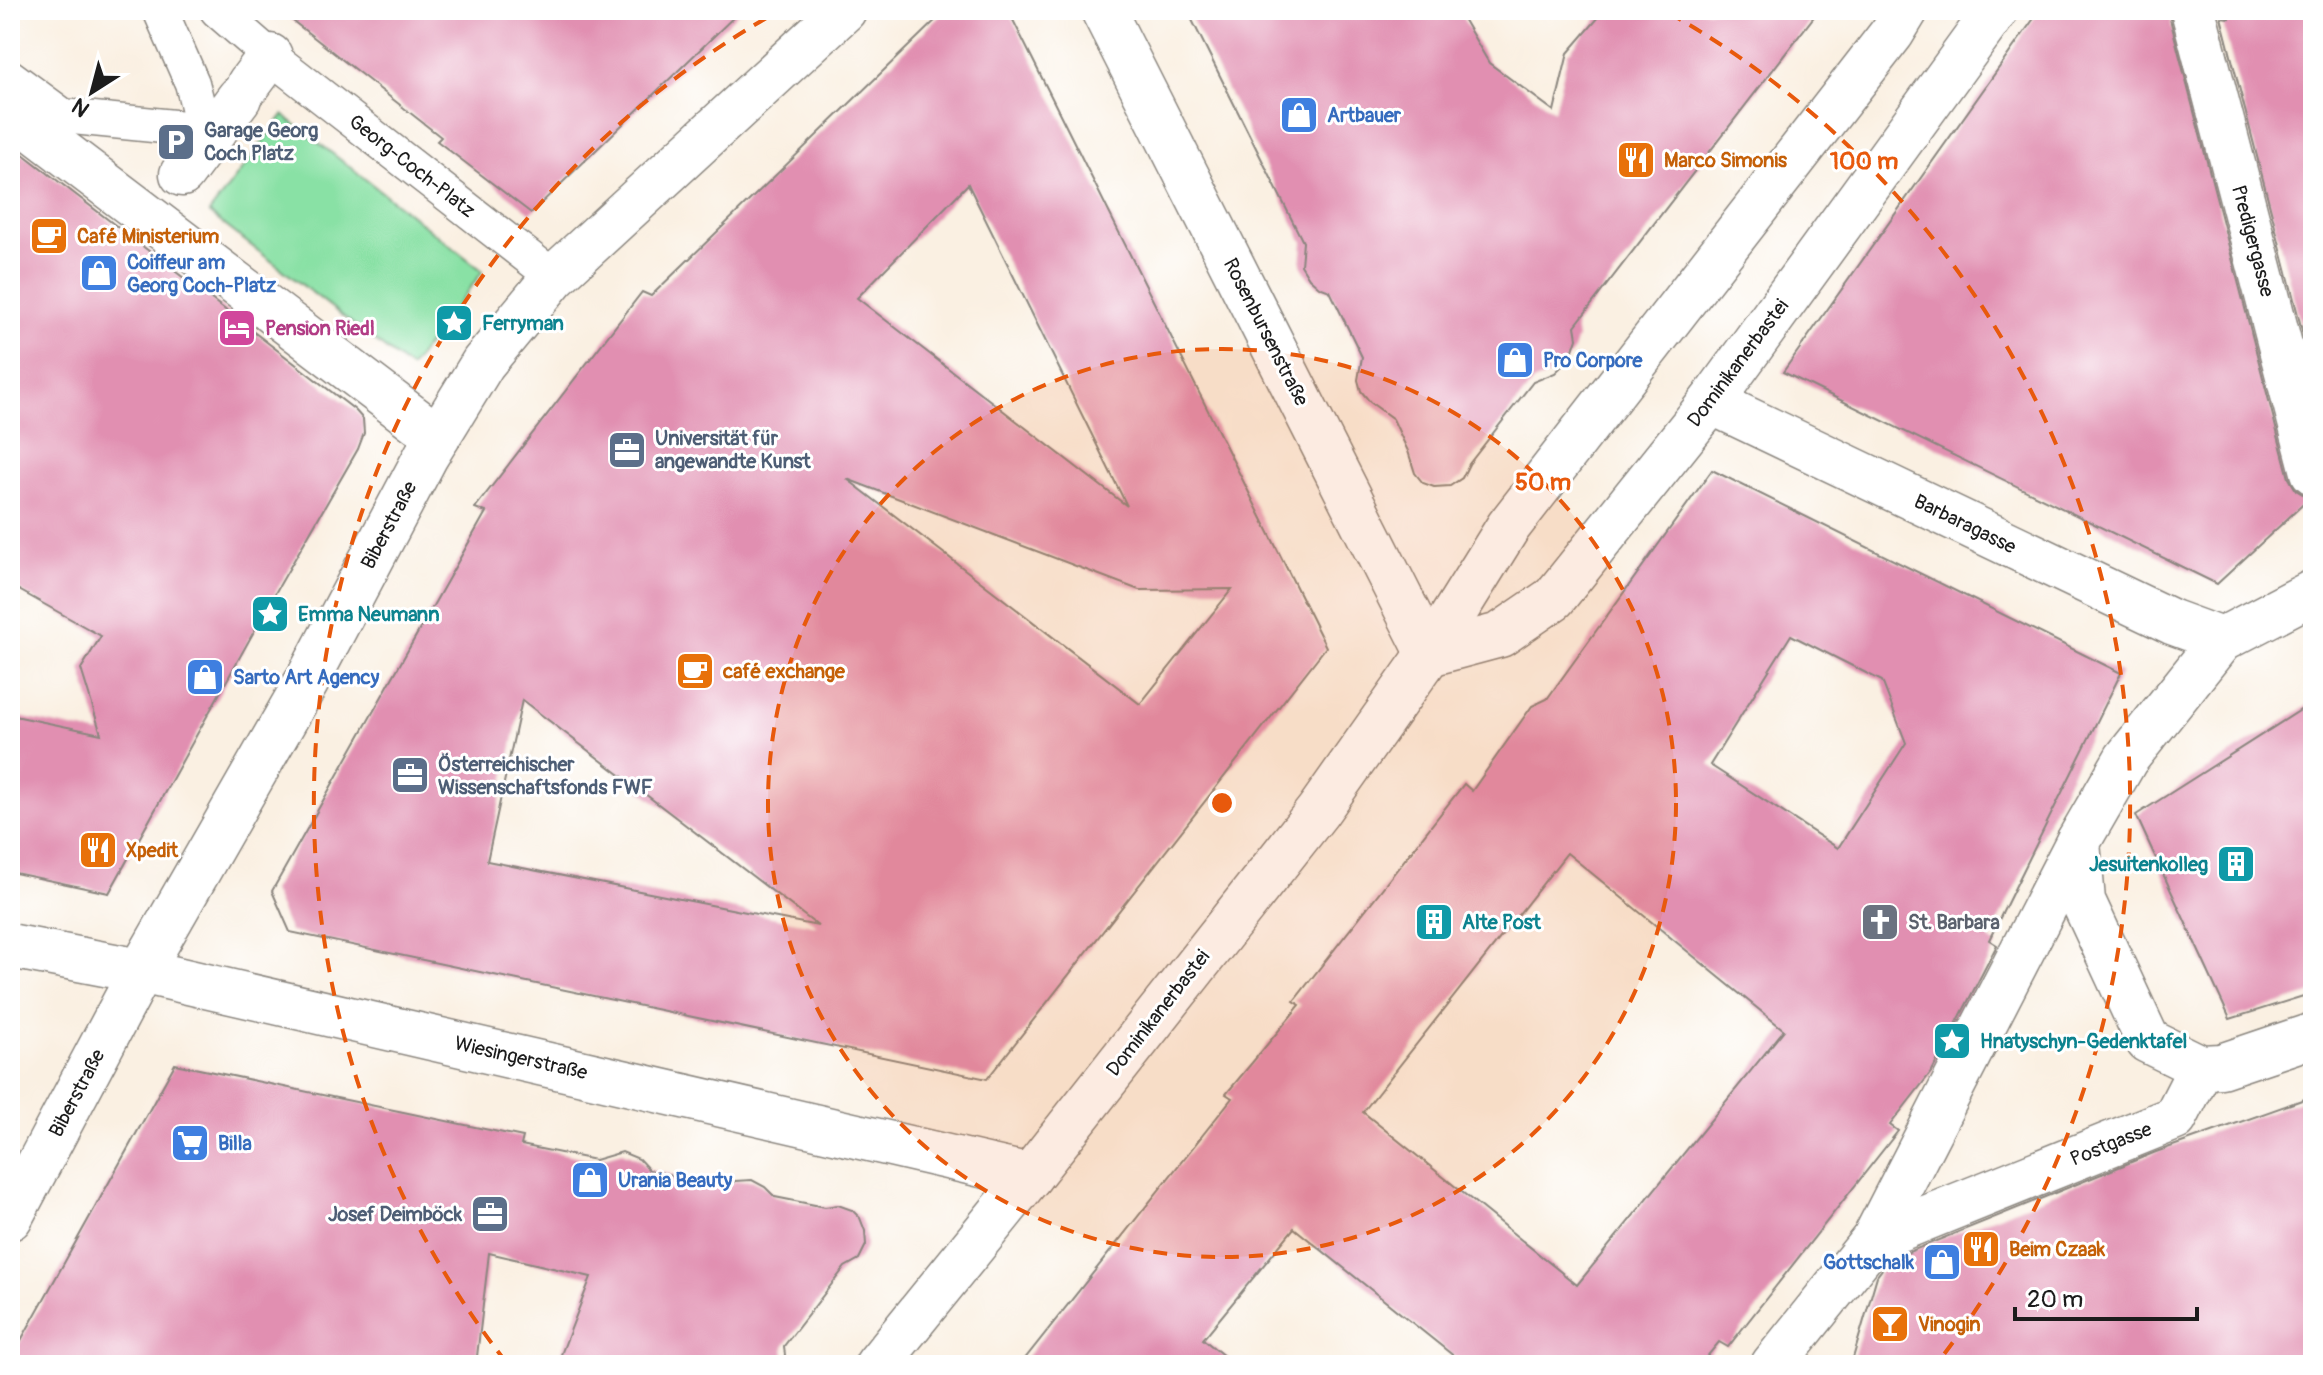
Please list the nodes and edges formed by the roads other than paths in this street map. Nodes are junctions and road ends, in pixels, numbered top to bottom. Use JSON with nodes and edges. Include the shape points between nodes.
{"nodes":[{"id":1,"x":160,"y":10,"type":"edge"},
{"id":2,"x":217,"y":10,"type":"edge"},
{"id":3,"x":844,"y":10,"type":"edge"},
{"id":4,"x":1103,"y":10,"type":"edge"},
{"id":5,"x":1906,"y":10,"type":"edge"},
{"id":6,"x":1996,"y":10,"type":"edge"},
{"id":7,"x":2193,"y":10,"type":"edge"},
{"id":8,"x":10,"y":77,"type":"edge"},
{"id":9,"x":253,"y":79,"type":"junction"},
{"id":10,"x":10,"y":112,"type":"edge"},
{"id":11,"x":168,"y":193,"type":"junction"},
{"id":12,"x":554,"y":277,"type":"junction"},
{"id":13,"x":1711,"y":402,"type":"junction"},
{"id":14,"x":438,"y":437,"type":"junction"},
{"id":15,"x":2313,"y":472,"type":"edge"},
{"id":16,"x":2313,"y":592,"type":"edge"},
{"id":17,"x":2221,"y":640,"type":"junction"},
{"id":18,"x":1429,"y":654,"type":"junction"},
{"id":19,"x":2078,"y":842,"type":"junction"},
{"id":20,"x":10,"y":946,"type":"edge"},
{"id":21,"x":141,"y":971,"type":"junction"},
{"id":22,"x":2313,"y":1035,"type":"edge"},
{"id":23,"x":2201,"y":1067,"type":"junction"},
{"id":24,"x":1030,"y":1176,"type":"junction"},
{"id":25,"x":10,"y":1218,"type":"edge"},
{"id":26,"x":1874,"y":1239,"type":"junction"},
{"id":27,"x":877,"y":1365,"type":"edge"},
{"id":28,"x":1773,"y":1365,"type":"edge"}],
"edges":[{"from":1,"to":8,"type":"lane","via":[[192,83],[204,130],[63,116]]},
{"from":2,"to":9,"type":"lane","name":"Georg-Coch-Platz"},
{"from":3,"to":12,"type":"street","name":"Biberstraße"},
{"from":4,"to":18,"type":"street","name":"Rosenbursenstraße"},
{"from":5,"to":18,"type":"street","name":"Dominikanerbastei","via":[[1508,527]]},
{"from":6,"to":13,"type":"street","name":"Dominikanerbastei"},
{"from":7,"to":15,"type":"street","name":"Predigergasse"},
{"from":9,"to":11,"type":"street"},
{"from":9,"to":12,"type":"lane","name":"Georg-Coch-Platz"},
{"from":10,"to":11,"type":"street"},
{"from":11,"to":14,"type":"street"},
{"from":12,"to":14,"type":"street","name":"Biberstraße","via":[[483,363]]},
{"from":13,"to":17,"type":"street","name":"Barbaragasse","via":[[2172,622]]},
{"from":13,"to":18,"type":"street","name":"Dominikanerbastei","via":[[1554,598],[1500,635]]},
{"from":14,"to":21,"type":"street","name":"Biberstraße","via":[[307,681]]},
{"from":16,"to":17,"type":"street","name":"Postgasse"},
{"from":17,"to":19,"type":"street","name":"Postgasse","via":[[2126,759]]},
{"from":18,"to":24,"type":"street","name":"Dominikanerbastei","via":[[1318,811]]},
{"from":19,"to":23,"type":"street","via":[[2083,901],[2148,1041]]},
{"from":19,"to":26,"type":"street","name":"Postgasse"},
{"from":20,"to":21,"type":"street","name":"Wiesingerstraße"},
{"from":21,"to":24,"type":"street","name":"Wiesingerstraße"},
{"from":21,"to":25,"type":"street","name":"Biberstraße"},
{"from":22,"to":23,"type":"street","via":[[2221,1066]]},
{"from":23,"to":26,"type":"street","name":"Postgasse","via":[[2175,1118]]},
{"from":24,"to":27,"type":"street","name":"Dominikanerbastei"},
{"from":26,"to":28,"type":"street","name":"Postgasse"}]}
